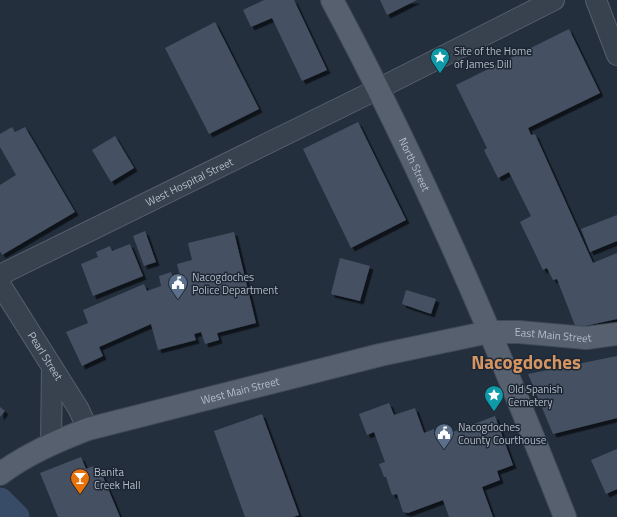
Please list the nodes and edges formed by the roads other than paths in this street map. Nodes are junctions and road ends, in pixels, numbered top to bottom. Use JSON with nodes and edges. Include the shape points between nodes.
{"nodes":[{"id":1,"x":332,"y":0,"type":"edge"},
{"id":2,"x":554,"y":0,"type":"edge"},
{"id":3,"x":596,"y":0,"type":"edge"},
{"id":4,"x":617,"y":55,"type":"edge"},
{"id":5,"x":378,"y":89,"type":"junction"},
{"id":6,"x":0,"y":275,"type":"edge"},
{"id":7,"x":0,"y":284,"type":"edge"},
{"id":8,"x":489,"y":332,"type":"junction"},
{"id":9,"x":617,"y":334,"type":"edge"},
{"id":10,"x":52,"y":367,"type":"junction"},
{"id":11,"x":88,"y":429,"type":"junction"},
{"id":12,"x":51,"y":443,"type":"junction"},
{"id":13,"x":0,"y":474,"type":"edge"},
{"id":14,"x":565,"y":517,"type":"edge"}],
"edges":[{"from":1,"to":5,"type":"main road","name":"North Street"},
{"from":2,"to":5,"type":"street","name":"West Hospital Street"},
{"from":3,"to":4,"type":"street"},
{"from":5,"to":6,"type":"street","name":"West Hospital Street"},
{"from":5,"to":8,"type":"main road","name":"North Street"},
{"from":7,"to":10,"type":"street","name":"Pearl Street"},
{"from":8,"to":9,"type":"main road","name":"East Main Street","via":[[586,338]]},
{"from":8,"to":11,"type":"main road","name":"West Main Street","via":[[380,356]]},
{"from":8,"to":14,"type":"main road","name":"North Street"},
{"from":10,"to":11,"type":"street","name":"Pearl Street"},
{"from":10,"to":12,"type":"street"},
{"from":11,"to":12,"type":"main road","name":"West Main Street"},
{"from":12,"to":13,"type":"main road","name":"West Main Street"}]}
